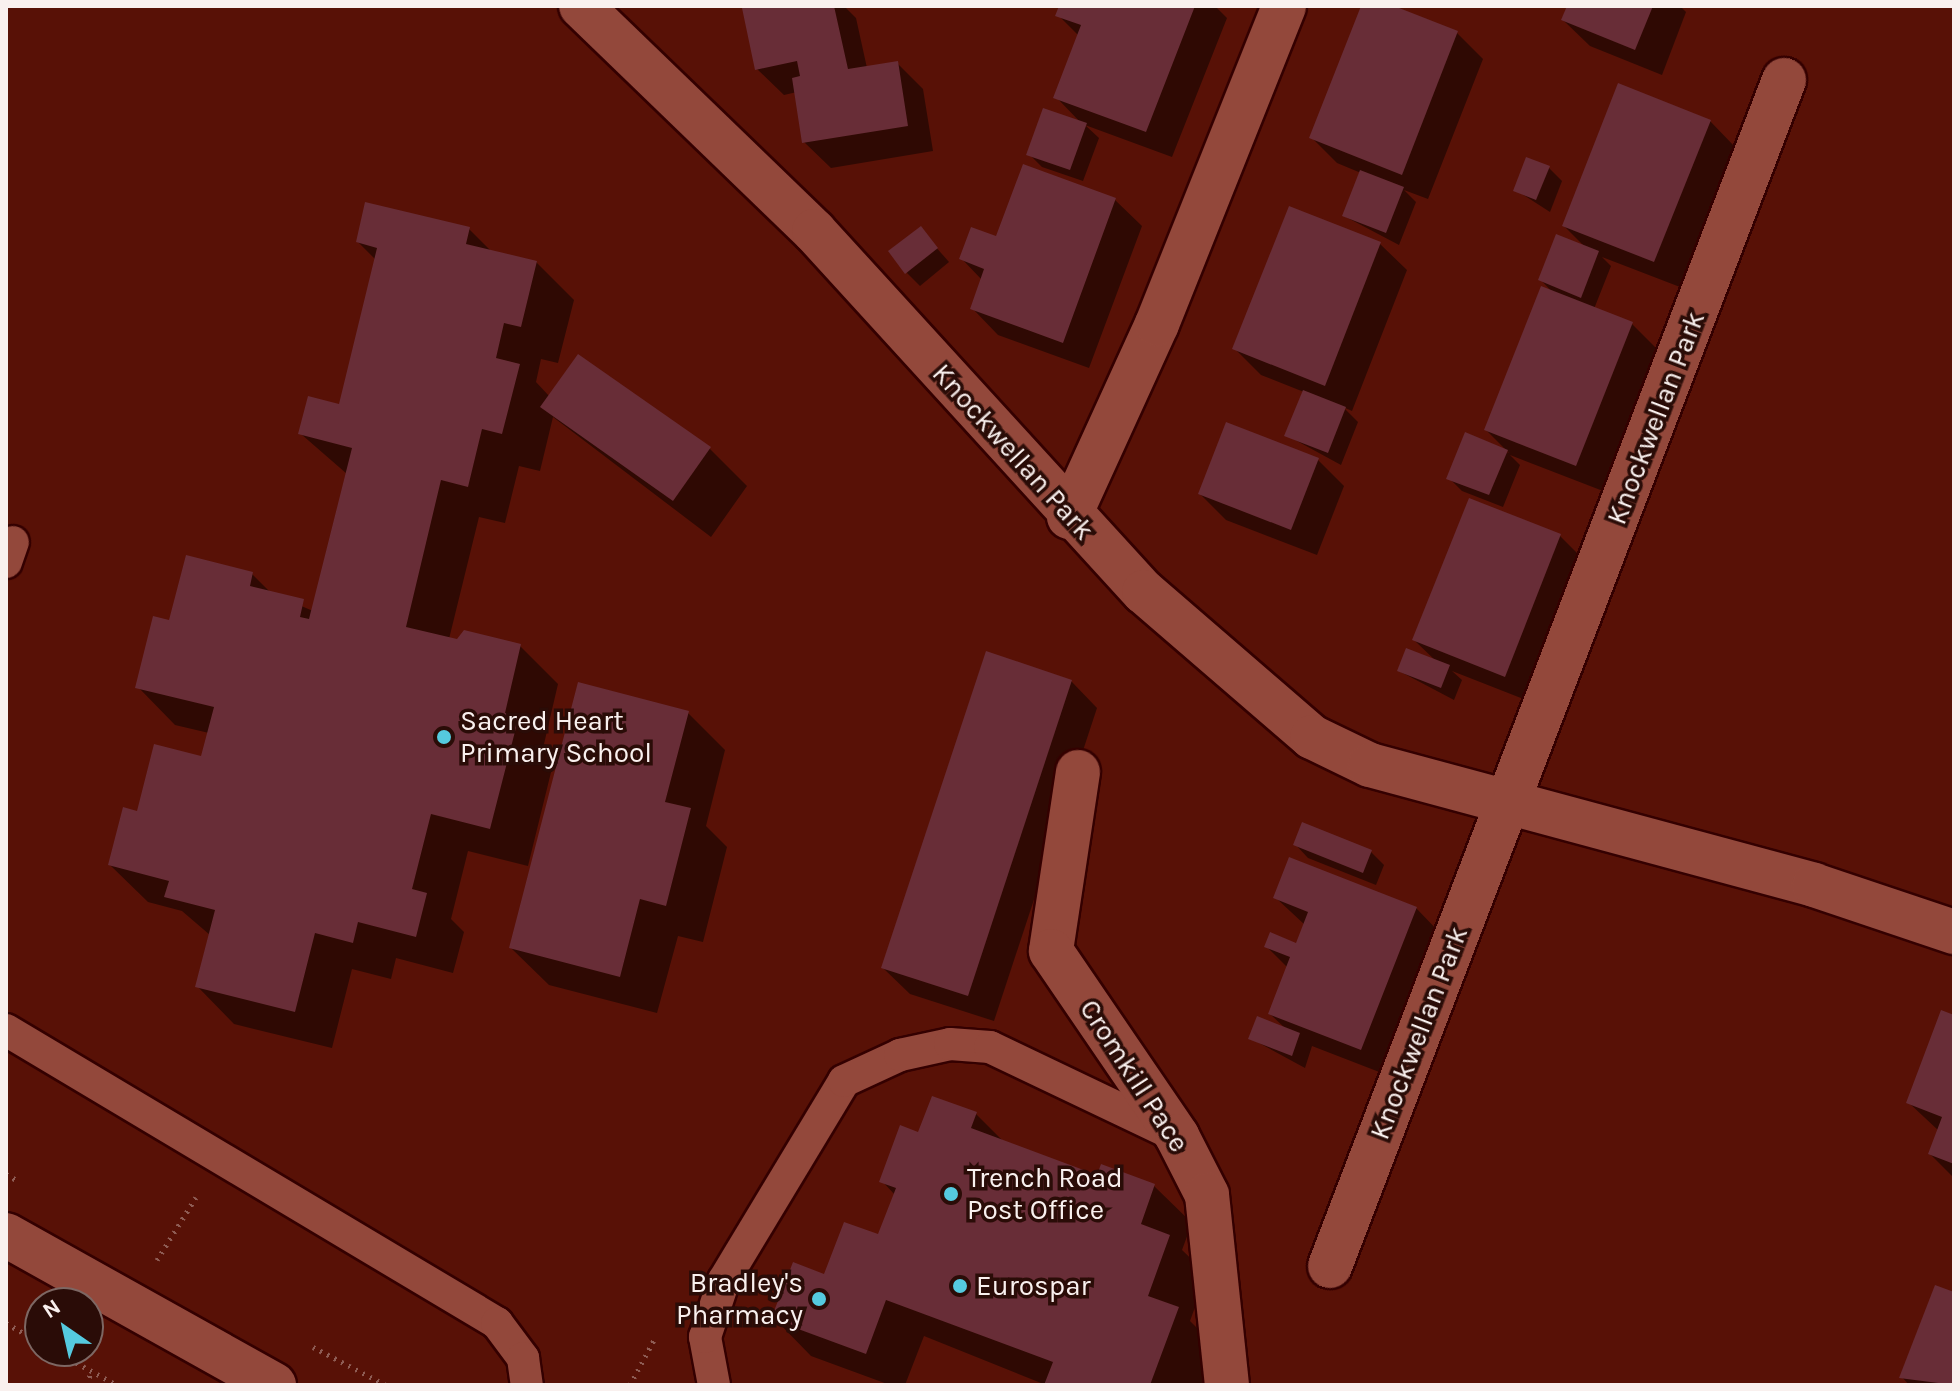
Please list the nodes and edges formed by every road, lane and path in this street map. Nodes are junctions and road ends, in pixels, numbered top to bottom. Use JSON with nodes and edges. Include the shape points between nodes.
{"nodes":[{"id":1,"x":581,"y":6,"type":"edge"},
{"id":2,"x":1284,"y":6,"type":"edge"},
{"id":3,"x":1784,"y":80,"type":"dead end"},
{"id":4,"x":1069,"y":517,"type":"junction"},
{"id":5,"x":1078,"y":772,"type":"dead end"},
{"id":6,"x":1508,"y":800,"type":"junction"},
{"id":7,"x":1954,"y":932,"type":"edge"},
{"id":8,"x":6,"y":1030,"type":"edge"},
{"id":9,"x":1177,"y":1136,"type":"junction"},
{"id":10,"x":220,"y":1160,"type":"junction"},
{"id":11,"x":6,"y":1235,"type":"edge"},
{"id":12,"x":155,"y":1264,"type":"dead end"},
{"id":13,"x":1330,"y":1266,"type":"dead end"},
{"id":14,"x":6,"y":1323,"type":"edge"},
{"id":15,"x":24,"y":1334,"type":"edge"},
{"id":16,"x":83,"y":1367,"type":"edge"},
{"id":17,"x":91,"y":1372,"type":"junction"},
{"id":18,"x":87,"y":1385,"type":"edge"},
{"id":19,"x":117,"y":1385,"type":"edge"},
{"id":20,"x":274,"y":1385,"type":"edge"},
{"id":21,"x":527,"y":1385,"type":"edge"},
{"id":22,"x":714,"y":1385,"type":"edge"},
{"id":23,"x":1227,"y":1385,"type":"edge"}],
"edges":[{"from":1,"to":4,"type":"street","name":"Knockwellan Park","via":[[814,231]]},
{"from":2,"to":4,"type":"street","via":[[1157,324]]},
{"from":3,"to":6,"type":"street","name":"Knockwellan Park"},
{"from":4,"to":6,"type":"street","name":"Knockwellan Park","via":[[1312,737],[1370,765]]},
{"from":5,"to":9,"type":"street","name":"Cromkill Pace","via":[[1051,951]]},
{"from":6,"to":7,"type":"street","name":"Knockwellan Park","via":[[1814,885]]},
{"from":6,"to":13,"type":"street","name":"Knockwellan Park"},
{"from":8,"to":10,"type":"lane"},
{"from":9,"to":22,"type":"lane","via":[[990,1047],[950,1044],[900,1055],[844,1081],[724,1280],[705,1337]]},
{"from":9,"to":23,"type":"street","name":"Cromkill Pace","via":[[1207,1195]]},
{"from":10,"to":12,"type":"path"},
{"from":10,"to":21,"type":"lane","via":[[497,1323],[523,1358]]},
{"from":11,"to":20,"type":"street"},
{"from":14,"to":15,"type":"path"},
{"from":16,"to":17,"type":"path"},
{"from":17,"to":18,"type":"path"},
{"from":17,"to":19,"type":"path"}]}
